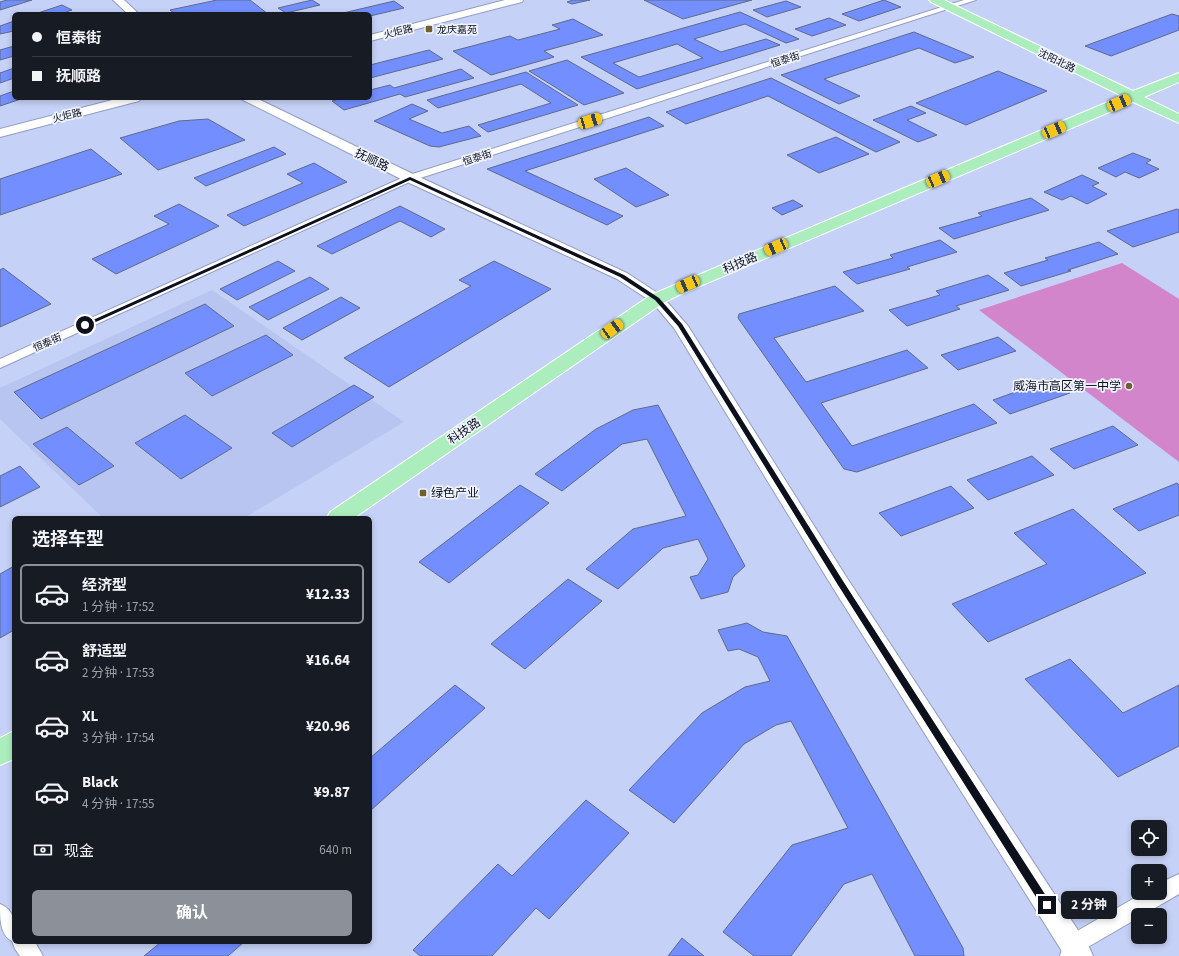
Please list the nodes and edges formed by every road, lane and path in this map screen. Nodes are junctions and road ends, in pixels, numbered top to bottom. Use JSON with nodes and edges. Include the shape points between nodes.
{"nodes":[{"id":1,"x":118,"y":0,"type":"edge"},
{"id":2,"x":518,"y":0,"type":"edge"},
{"id":3,"x":935,"y":0,"type":"edge"},
{"id":4,"x":960,"y":2,"type":"edge"},
{"id":5,"x":132,"y":12,"type":"edge"},
{"id":6,"x":372,"y":37,"type":"edge"},
{"id":7,"x":1179,"y":77,"type":"edge"},
{"id":8,"x":1139,"y":94,"type":"junction"},
{"id":9,"x":127,"y":100,"type":"edge"},
{"id":10,"x":251,"y":100,"type":"edge"},
{"id":11,"x":1179,"y":108,"type":"edge"},
{"id":12,"x":1179,"y":119,"type":"edge"},
{"id":13,"x":0,"y":133,"type":"edge"},
{"id":14,"x":410,"y":178,"type":"junction"},
{"id":15,"x":657,"y":299,"type":"junction"},
{"id":16,"x":0,"y":364,"type":"edge"},
{"id":17,"x":341,"y":516,"type":"edge"},
{"id":18,"x":12,"y":744,"type":"edge"},
{"id":19,"x":0,"y":753,"type":"edge"},
{"id":20,"x":1179,"y":883,"type":"edge"},
{"id":21,"x":0,"y":914,"type":"edge"},
{"id":22,"x":12,"y":929,"type":"edge"},
{"id":23,"x":24,"y":944,"type":"edge"},
{"id":24,"x":1074,"y":952,"type":"edge"},
{"id":25,"x":33,"y":956,"type":"edge"}],
"edges":[{"from":1,"to":5,"type":"street"},
{"from":2,"to":6,"type":"main road","name":"火炬路"},
{"from":3,"to":4,"type":"main road","name":"沈阳北路"},
{"from":4,"to":8,"type":"main road","name":"沈阳北路"},
{"from":4,"to":14,"type":"street","name":"恒泰街"},
{"from":7,"to":8,"type":"main road","name":"科技路"},
{"from":8,"to":11,"type":"main road","name":"沈阳北路"},
{"from":8,"to":12,"type":"main road","name":"沈阳北路"},
{"from":8,"to":15,"type":"main road","name":"科技路"},
{"from":9,"to":13,"type":"main road","name":"火炬路"},
{"from":10,"to":14,"type":"street","name":"抚顺路"},
{"from":14,"to":15,"type":"street","name":"抚顺路","via":[[622,276]]},
{"from":14,"to":16,"type":"street","name":"恒泰街"},
{"from":15,"to":17,"type":"main road","name":"科技路"},
{"from":15,"to":24,"type":"street","name":"抚顺路","via":[[680,326]]},
{"from":18,"to":19,"type":"main road"},
{"from":20,"to":24,"type":"street"},
{"from":21,"to":22,"type":"street"},
{"from":23,"to":25,"type":"street"}]}
